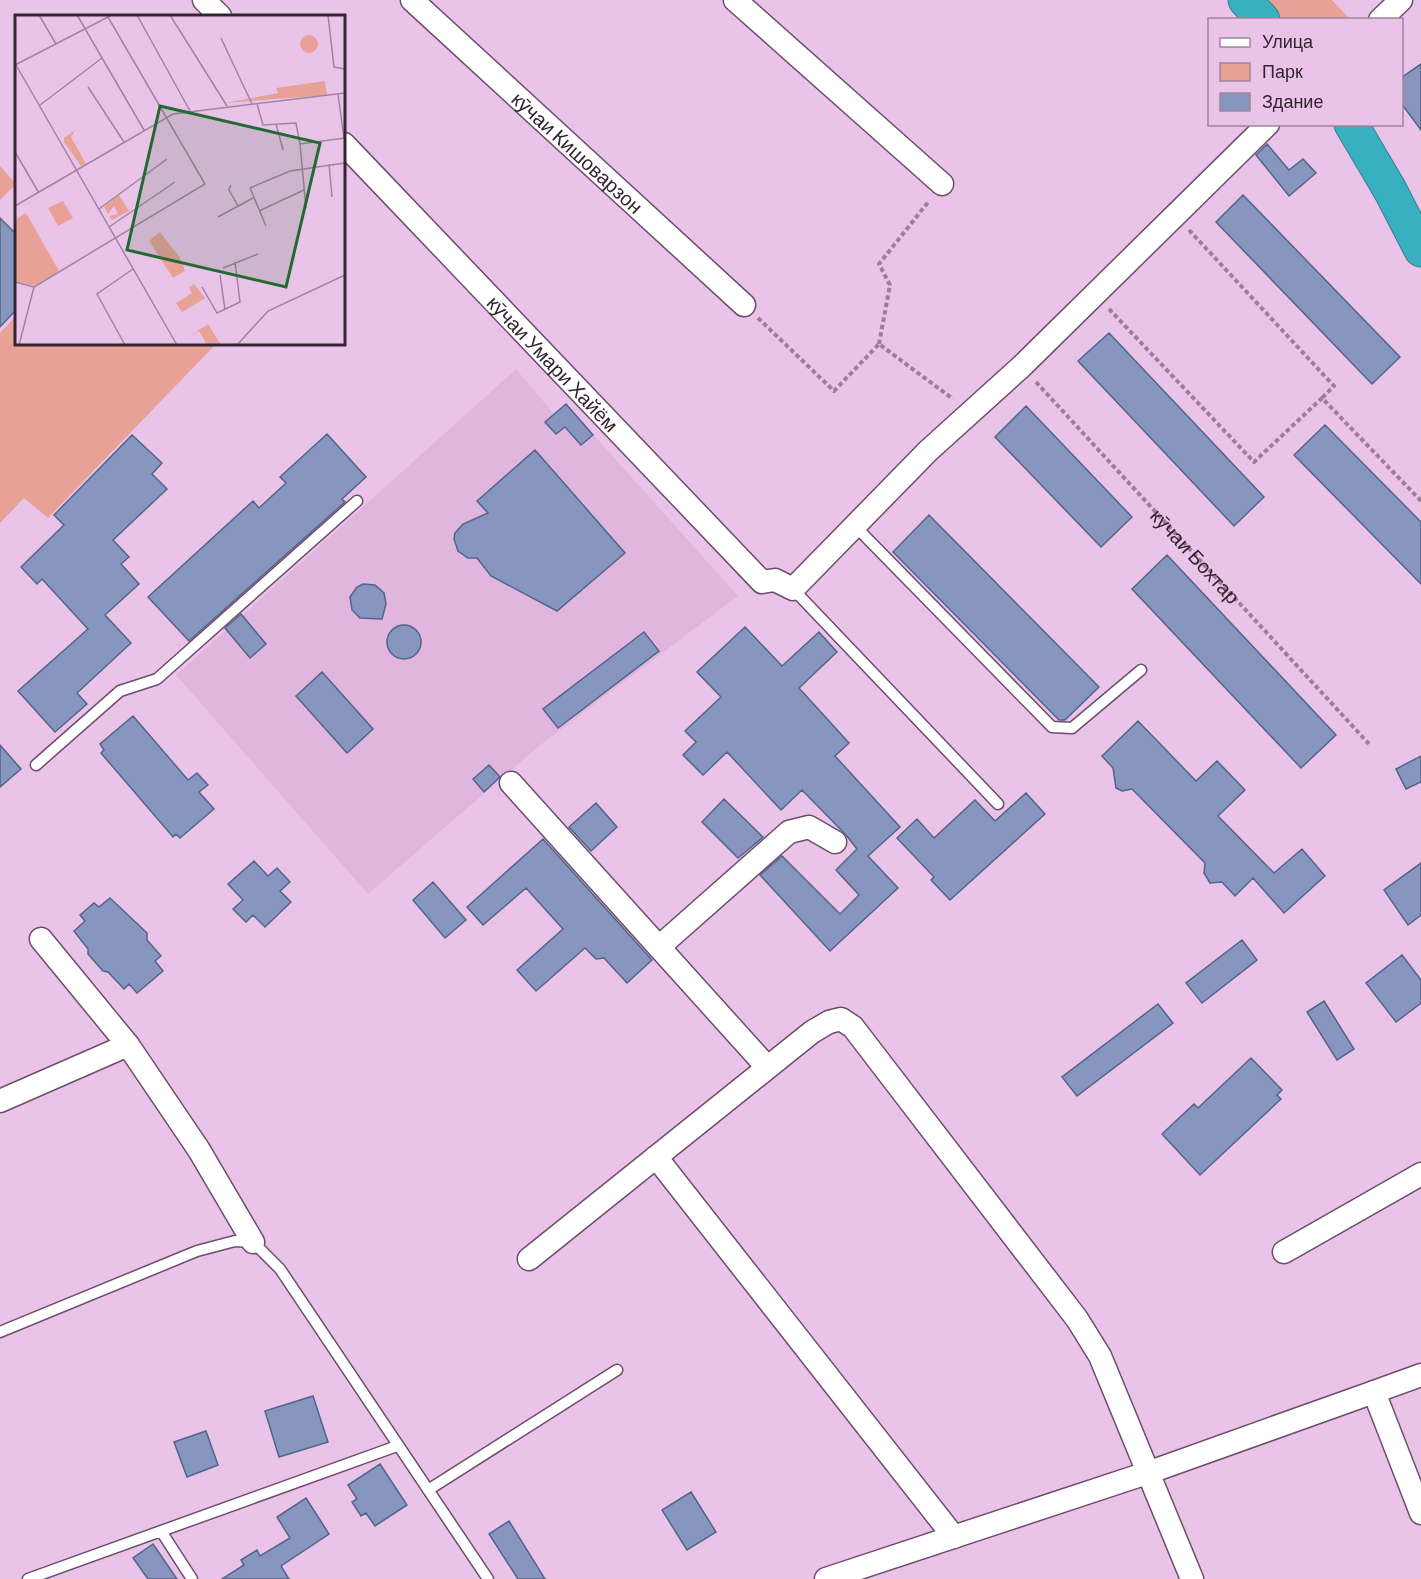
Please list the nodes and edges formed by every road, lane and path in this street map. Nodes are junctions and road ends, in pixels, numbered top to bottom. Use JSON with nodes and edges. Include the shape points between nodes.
{"nodes":[{"id":1,"x":204,"y":0,"type":"edge"},
{"id":2,"x":412,"y":0,"type":"edge"},
{"id":3,"x":735,"y":0,"type":"edge"},
{"id":4,"x":1245,"y":0,"type":"edge"},
{"id":5,"x":1268,"y":0,"type":"edge"},
{"id":6,"x":1401,"y":0,"type":"edge"},
{"id":7,"x":219,"y":15,"type":"edge"},
{"id":8,"x":1261,"y":18,"type":"edge"},
{"id":9,"x":1284,"y":18,"type":"edge"},
{"id":10,"x":1382,"y":18,"type":"edge"},
{"id":11,"x":1266,"y":126,"type":"edge"},
{"id":12,"x":1352,"y":126,"type":"edge"},
{"id":13,"x":1370,"y":126,"type":"edge"},
{"id":14,"x":345,"y":145,"type":"edge"},
{"id":15,"x":942,"y":184,"type":"joint"},
{"id":16,"x":1421,"y":214,"type":"edge"},
{"id":17,"x":1175,"y":215,"type":"junction"},
{"id":18,"x":1421,"y":250,"type":"edge"},
{"id":19,"x":1095,"y":294,"type":"junction"},
{"id":20,"x":744,"y":305,"type":"joint"},
{"id":21,"x":879,"y":344,"type":"junction"},
{"id":22,"x":1022,"y":366,"type":"junction"},
{"id":23,"x":1322,"y":398,"type":"junction"},
{"id":24,"x":971,"y":413,"type":"junction"},
{"id":25,"x":357,"y":501,"type":"dead end"},
{"id":26,"x":1421,"y":501,"type":"edge"},
{"id":27,"x":855,"y":526,"type":"junction"},
{"id":28,"x":793,"y":589,"type":"junction"},
{"id":29,"x":1141,"y":669,"type":"dead end"},
{"id":30,"x":1369,"y":744,"type":"dead end"},
{"id":31,"x":36,"y":765,"type":"dead end"},
{"id":32,"x":511,"y":783,"type":"dead end"},
{"id":33,"x":998,"y":804,"type":"dead end"},
{"id":34,"x":836,"y":842,"type":"dead end"},
{"id":35,"x":40,"y":939,"type":"dead end"},
{"id":36,"x":659,"y":947,"type":"junction"},
{"id":37,"x":128,"y":1045,"type":"junction"},
{"id":38,"x":767,"y":1067,"type":"junction"},
{"id":39,"x":0,"y":1101,"type":"edge"},
{"id":40,"x":656,"y":1157,"type":"junction"},
{"id":41,"x":1421,"y":1174,"type":"edge"},
{"id":42,"x":254,"y":1242,"type":"junction"},
{"id":43,"x":1284,"y":1252,"type":"dead end"},
{"id":44,"x":529,"y":1259,"type":"dead end"},
{"id":45,"x":0,"y":1332,"type":"edge"},
{"id":46,"x":617,"y":1370,"type":"dead end"},
{"id":47,"x":1421,"y":1375,"type":"edge"},
{"id":48,"x":1374,"y":1392,"type":"junction"},
{"id":49,"x":397,"y":1446,"type":"junction"},
{"id":50,"x":1149,"y":1472,"type":"junction"},
{"id":51,"x":428,"y":1490,"type":"junction"},
{"id":52,"x":1421,"y":1513,"type":"edge"},
{"id":53,"x":161,"y":1531,"type":"junction"},
{"id":54,"x":954,"y":1537,"type":"junction"},
{"id":55,"x":28,"y":1579,"type":"edge"},
{"id":56,"x":192,"y":1579,"type":"edge"},
{"id":57,"x":488,"y":1579,"type":"edge"},
{"id":58,"x":826,"y":1579,"type":"edge"},
{"id":59,"x":1192,"y":1579,"type":"edge"}],
"edges":[{"from":1,"to":7,"type":"street"},
{"from":2,"to":20,"type":"street","name":"кӯчаи Кишоварзон"},
{"from":3,"to":15,"type":"street"},
{"from":4,"to":8,"type":"highway"},
{"from":5,"to":9,"type":"highway"},
{"from":6,"to":10,"type":"street"},
{"from":11,"to":17,"type":"street"},
{"from":12,"to":18,"type":"highway"},
{"from":13,"to":16,"type":"highway"},
{"from":14,"to":28,"type":"street","name":"кӯчаи Умари Хайём","via":[[762,582],[775,580]]},
{"from":15,"to":21,"type":"path","via":[[879,264],[890,285]]},
{"from":17,"to":19,"type":"street"},
{"from":17,"to":23,"type":"path","via":[[1334,386]]},
{"from":19,"to":22,"type":"street"},
{"from":19,"to":23,"type":"path","via":[[1254,462]]},
{"from":20,"to":21,"type":"path","via":[[834,391]]},
{"from":21,"to":24,"type":"path"},
{"from":22,"to":24,"type":"street"},
{"from":22,"to":30,"type":"path","name":"кӯчаи Бохтар"},
{"from":23,"to":26,"type":"path"},
{"from":24,"to":27,"type":"street"},
{"from":25,"to":31,"type":"lane","via":[[157,679],[120,691]]},
{"from":27,"to":28,"type":"street"},
{"from":27,"to":29,"type":"lane","via":[[1052,727],[1072,728]]},
{"from":28,"to":33,"type":"lane"},
{"from":32,"to":36,"type":"street"},
{"from":34,"to":36,"type":"street","via":[[808,827],[789,832]]},
{"from":35,"to":37,"type":"street"},
{"from":36,"to":38,"type":"street"},
{"from":37,"to":39,"type":"street"},
{"from":37,"to":42,"type":"street","via":[[199,1150]]},
{"from":38,"to":40,"type":"street"},
{"from":38,"to":50,"type":"street","via":[[829,1022],[841,1019],[853,1027],[1077,1319],[1100,1356]]},
{"from":40,"to":44,"type":"street"},
{"from":40,"to":54,"type":"street"},
{"from":41,"to":43,"type":"street"},
{"from":42,"to":45,"type":"lane","via":[[235,1241],[197,1251]]},
{"from":42,"to":49,"type":"lane","via":[[280,1269]]},
{"from":46,"to":51,"type":"lane"},
{"from":47,"to":48,"type":"street"},
{"from":48,"to":50,"type":"street"},
{"from":48,"to":52,"type":"street"},
{"from":49,"to":51,"type":"lane"},
{"from":49,"to":53,"type":"lane"},
{"from":50,"to":54,"type":"street"},
{"from":50,"to":59,"type":"street"},
{"from":51,"to":57,"type":"lane"},
{"from":53,"to":55,"type":"lane"},
{"from":53,"to":56,"type":"lane"},
{"from":54,"to":58,"type":"street"}]}
